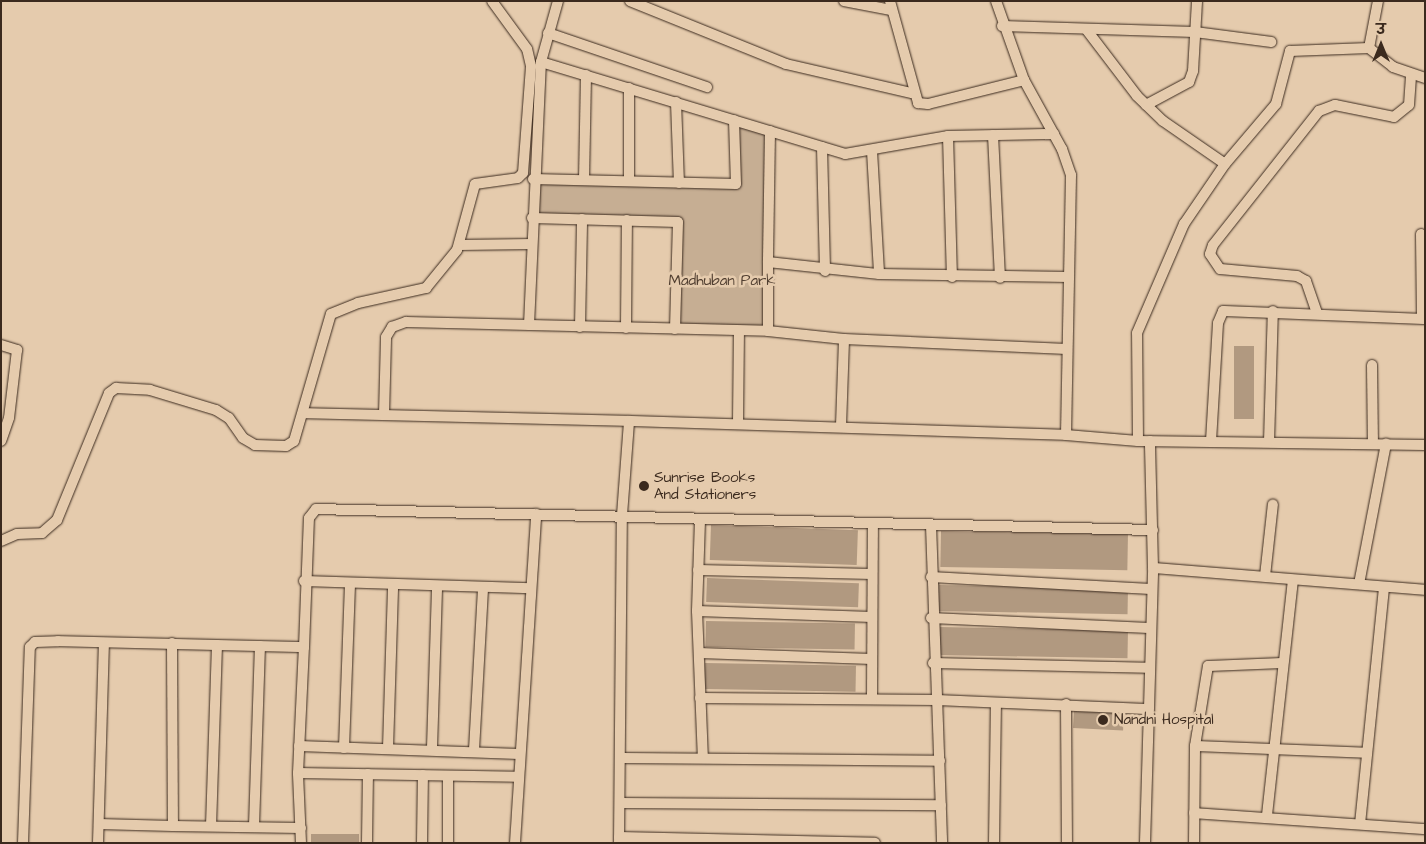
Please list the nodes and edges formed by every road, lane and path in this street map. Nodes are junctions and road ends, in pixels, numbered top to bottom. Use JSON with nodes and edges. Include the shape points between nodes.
{"nodes":[{"id":1,"x":492,"y":1,"type":"edge"},
{"id":2,"x":558,"y":1,"type":"edge"},
{"id":3,"x":630,"y":1,"type":"edge"},
{"id":4,"x":844,"y":1,"type":"edge"},
{"id":5,"x":996,"y":1,"type":"edge"},
{"id":6,"x":1197,"y":1,"type":"edge"},
{"id":7,"x":1378,"y":1,"type":"edge"},
{"id":8,"x":652,"y":6,"type":"edge"},
{"id":9,"x":890,"y":6,"type":"edge"},
{"id":10,"x":1002,"y":26,"type":"junction"},
{"id":11,"x":1086,"y":28,"type":"junction"},
{"id":12,"x":1195,"y":32,"type":"junction"},
{"id":13,"x":548,"y":33,"type":"junction"},
{"id":14,"x":1271,"y":42,"type":"dead end"},
{"id":15,"x":1369,"y":48,"type":"junction"},
{"id":16,"x":541,"y":62,"type":"junction"},
{"id":17,"x":586,"y":75,"type":"junction"},
{"id":18,"x":1411,"y":75,"type":"junction"},
{"id":19,"x":1425,"y":78,"type":"edge"},
{"id":20,"x":1024,"y":80,"type":"junction"},
{"id":21,"x":707,"y":87,"type":"dead end"},
{"id":22,"x":629,"y":88,"type":"junction"},
{"id":23,"x":912,"y":93,"type":"junction"},
{"id":24,"x":676,"y":102,"type":"junction"},
{"id":25,"x":1146,"y":105,"type":"junction"},
{"id":26,"x":734,"y":120,"type":"junction"},
{"id":27,"x":770,"y":131,"type":"junction"},
{"id":28,"x":1054,"y":134,"type":"junction"},
{"id":29,"x":993,"y":135,"type":"junction"},
{"id":30,"x":948,"y":136,"type":"junction"},
{"id":31,"x":822,"y":147,"type":"junction"},
{"id":32,"x":872,"y":151,"type":"junction"},
{"id":33,"x":1225,"y":164,"type":"junction"},
{"id":34,"x":533,"y":179,"type":"junction"},
{"id":35,"x":584,"y":180,"type":"junction"},
{"id":36,"x":629,"y":181,"type":"junction"},
{"id":37,"x":678,"y":183,"type":"junction"},
{"id":38,"x":532,"y":218,"type":"junction"},
{"id":39,"x":582,"y":219,"type":"junction"},
{"id":40,"x":627,"y":220,"type":"junction"},
{"id":41,"x":1421,"y":234,"type":"dead end"},
{"id":42,"x":532,"y":244,"type":"junction"},
{"id":43,"x":459,"y":245,"type":"junction"},
{"id":44,"x":768,"y":262,"type":"junction"},
{"id":45,"x":824,"y":271,"type":"junction"},
{"id":46,"x":879,"y":274,"type":"junction"},
{"id":47,"x":952,"y":277,"type":"junction"},
{"id":48,"x":1069,"y":277,"type":"junction"},
{"id":49,"x":1000,"y":278,"type":"junction"},
{"id":50,"x":1273,"y":312,"type":"junction"},
{"id":51,"x":1318,"y":312,"type":"junction"},
{"id":52,"x":1423,"y":318,"type":"edge"},
{"id":53,"x":529,"y":325,"type":"junction"},
{"id":54,"x":580,"y":326,"type":"junction"},
{"id":55,"x":626,"y":328,"type":"junction"},
{"id":56,"x":675,"y":329,"type":"junction"},
{"id":57,"x":739,"y":330,"type":"junction"},
{"id":58,"x":768,"y":331,"type":"junction"},
{"id":59,"x":844,"y":339,"type":"junction"},
{"id":60,"x":1,"y":345,"type":"edge"},
{"id":61,"x":1067,"y":349,"type":"junction"},
{"id":62,"x":1372,"y":365,"type":"dead end"},
{"id":63,"x":303,"y":413,"type":"junction"},
{"id":64,"x":384,"y":414,"type":"junction"},
{"id":65,"x":629,"y":421,"type":"junction"},
{"id":66,"x":738,"y":424,"type":"junction"},
{"id":67,"x":841,"y":426,"type":"junction"},
{"id":68,"x":1066,"y":435,"type":"junction"},
{"id":69,"x":1,"y":441,"type":"edge"},
{"id":70,"x":1138,"y":441,"type":"junction"},
{"id":71,"x":1150,"y":441,"type":"junction"},
{"id":72,"x":1211,"y":441,"type":"junction"},
{"id":73,"x":1269,"y":442,"type":"junction"},
{"id":74,"x":1373,"y":444,"type":"junction"},
{"id":75,"x":1386,"y":444,"type":"junction"},
{"id":76,"x":1425,"y":445,"type":"edge"},
{"id":77,"x":1273,"y":504,"type":"dead end"},
{"id":78,"x":536,"y":514,"type":"junction"},
{"id":79,"x":622,"y":516,"type":"junction"},
{"id":80,"x":700,"y":520,"type":"junction"},
{"id":81,"x":873,"y":525,"type":"junction"},
{"id":82,"x":931,"y":525,"type":"junction"},
{"id":83,"x":1153,"y":530,"type":"junction"},
{"id":84,"x":1,"y":541,"type":"edge"},
{"id":85,"x":1153,"y":568,"type":"junction"},
{"id":86,"x":698,"y":570,"type":"junction"},
{"id":87,"x":872,"y":574,"type":"junction"},
{"id":88,"x":1265,"y":576,"type":"junction"},
{"id":89,"x":931,"y":577,"type":"junction"},
{"id":90,"x":1293,"y":580,"type":"junction"},
{"id":91,"x":304,"y":581,"type":"junction"},
{"id":92,"x":1359,"y":584,"type":"junction"},
{"id":93,"x":350,"y":585,"type":"junction"},
{"id":94,"x":393,"y":586,"type":"junction"},
{"id":95,"x":436,"y":586,"type":"junction"},
{"id":96,"x":483,"y":587,"type":"junction"},
{"id":97,"x":1384,"y":587,"type":"junction"},
{"id":98,"x":531,"y":588,"type":"junction"},
{"id":99,"x":1151,"y":588,"type":"junction"},
{"id":100,"x":1425,"y":590,"type":"edge"},
{"id":101,"x":697,"y":611,"type":"junction"},
{"id":102,"x":872,"y":617,"type":"junction"},
{"id":103,"x":932,"y":618,"type":"junction"},
{"id":104,"x":1149,"y":628,"type":"junction"},
{"id":105,"x":172,"y":643,"type":"junction"},
{"id":106,"x":104,"y":645,"type":"junction"},
{"id":107,"x":217,"y":645,"type":"junction"},
{"id":108,"x":260,"y":646,"type":"junction"},
{"id":109,"x":304,"y":647,"type":"junction"},
{"id":110,"x":698,"y":654,"type":"junction"},
{"id":111,"x":872,"y":659,"type":"junction"},
{"id":112,"x":933,"y":663,"type":"junction"},
{"id":113,"x":1283,"y":663,"type":"junction"},
{"id":114,"x":1147,"y":668,"type":"junction"},
{"id":115,"x":700,"y":698,"type":"junction"},
{"id":116,"x":872,"y":699,"type":"junction"},
{"id":117,"x":937,"y":700,"type":"junction"},
{"id":118,"x":996,"y":703,"type":"junction"},
{"id":119,"x":1066,"y":704,"type":"junction"},
{"id":120,"x":1146,"y":709,"type":"junction"},
{"id":121,"x":299,"y":746,"type":"junction"},
{"id":122,"x":1195,"y":746,"type":"junction"},
{"id":123,"x":344,"y":748,"type":"junction"},
{"id":124,"x":388,"y":748,"type":"junction"},
{"id":125,"x":432,"y":748,"type":"junction"},
{"id":126,"x":474,"y":750,"type":"junction"},
{"id":127,"x":1273,"y":752,"type":"junction"},
{"id":128,"x":1367,"y":753,"type":"junction"},
{"id":129,"x":519,"y":754,"type":"junction"},
{"id":130,"x":622,"y":758,"type":"junction"},
{"id":131,"x":703,"y":758,"type":"junction"},
{"id":132,"x":940,"y":761,"type":"junction"},
{"id":133,"x":298,"y":773,"type":"junction"},
{"id":134,"x":368,"y":774,"type":"junction"},
{"id":135,"x":424,"y":775,"type":"junction"},
{"id":136,"x":448,"y":776,"type":"junction"},
{"id":137,"x":517,"y":777,"type":"junction"},
{"id":138,"x":620,"y":803,"type":"junction"},
{"id":139,"x":941,"y":805,"type":"junction"},
{"id":140,"x":1194,"y":813,"type":"junction"},
{"id":141,"x":1267,"y":815,"type":"junction"},
{"id":142,"x":99,"y":824,"type":"junction"},
{"id":143,"x":1360,"y":824,"type":"junction"},
{"id":144,"x":173,"y":826,"type":"junction"},
{"id":145,"x":211,"y":826,"type":"junction"},
{"id":146,"x":254,"y":826,"type":"junction"},
{"id":147,"x":302,"y":828,"type":"junction"},
{"id":148,"x":1425,"y":829,"type":"edge"},
{"id":149,"x":619,"y":840,"type":"edge"},
{"id":150,"x":23,"y":843,"type":"edge"},
{"id":151,"x":98,"y":843,"type":"edge"},
{"id":152,"x":301,"y":843,"type":"edge"},
{"id":153,"x":367,"y":843,"type":"edge"},
{"id":154,"x":422,"y":843,"type":"edge"},
{"id":155,"x":448,"y":843,"type":"edge"},
{"id":156,"x":516,"y":843,"type":"edge"},
{"id":157,"x":874,"y":843,"type":"edge"},
{"id":158,"x":942,"y":843,"type":"edge"},
{"id":159,"x":994,"y":843,"type":"edge"},
{"id":160,"x":1067,"y":843,"type":"edge"},
{"id":161,"x":1145,"y":843,"type":"edge"},
{"id":162,"x":1194,"y":843,"type":"edge"}],
"edges":[{"from":1,"to":43,"type":"street","via":[[527,49],[531,66],[525,158],[518,178],[475,184]]},
{"from":2,"to":13,"type":"street"},
{"from":3,"to":8,"type":"street"},
{"from":4,"to":9,"type":"street"},
{"from":5,"to":10,"type":"street"},
{"from":6,"to":12,"type":"street"},
{"from":7,"to":15,"type":"street"},
{"from":8,"to":23,"type":"street","via":[[786,64]]},
{"from":9,"to":23,"type":"street"},
{"from":10,"to":11,"type":"street"},
{"from":10,"to":20,"type":"street"},
{"from":11,"to":12,"type":"street"},
{"from":11,"to":25,"type":"street"},
{"from":12,"to":14,"type":"street"},
{"from":12,"to":25,"type":"street","via":[[1189,82]]},
{"from":13,"to":16,"type":"street"},
{"from":13,"to":21,"type":"street"},
{"from":15,"to":18,"type":"street","via":[[1392,67]]},
{"from":15,"to":33,"type":"street","via":[[1290,51],[1276,104]]},
{"from":16,"to":17,"type":"street"},
{"from":16,"to":34,"type":"street"},
{"from":17,"to":22,"type":"street"},
{"from":17,"to":35,"type":"street"},
{"from":18,"to":19,"type":"street"},
{"from":18,"to":51,"type":"street","via":[[1409,104],[1394,117],[1335,105],[1319,111],[1213,245],[1210,254],[1220,269],[1298,276],[1309,288]]},
{"from":20,"to":23,"type":"street","via":[[928,104],[918,103]]},
{"from":20,"to":28,"type":"street"},
{"from":22,"to":24,"type":"street"},
{"from":22,"to":36,"type":"street"},
{"from":24,"to":26,"type":"street"},
{"from":24,"to":37,"type":"street"},
{"from":25,"to":33,"type":"street","via":[[1175,132]]},
{"from":26,"to":27,"type":"street"},
{"from":26,"to":37,"type":"street","via":[[736,184]]},
{"from":27,"to":31,"type":"street"},
{"from":27,"to":44,"type":"street"},
{"from":28,"to":29,"type":"street"},
{"from":28,"to":48,"type":"street","via":[[1071,175]]},
{"from":29,"to":30,"type":"street"},
{"from":29,"to":49,"type":"street"},
{"from":30,"to":32,"type":"street","via":[[893,144]]},
{"from":30,"to":47,"type":"street"},
{"from":31,"to":32,"type":"street","via":[[846,154]]},
{"from":31,"to":45,"type":"street"},
{"from":32,"to":46,"type":"street"},
{"from":33,"to":70,"type":"street","via":[[1181,230],[1141,322],[1135,356]]},
{"from":34,"to":35,"type":"street"},
{"from":34,"to":38,"type":"street"},
{"from":35,"to":36,"type":"street"},
{"from":36,"to":37,"type":"street"},
{"from":38,"to":39,"type":"street"},
{"from":38,"to":42,"type":"street"},
{"from":39,"to":40,"type":"street"},
{"from":39,"to":54,"type":"street"},
{"from":40,"to":55,"type":"street"},
{"from":40,"to":56,"type":"street","via":[[678,222]]},
{"from":41,"to":52,"type":"street"},
{"from":42,"to":43,"type":"street"},
{"from":42,"to":53,"type":"street"},
{"from":43,"to":63,"type":"street","via":[[426,288],[358,303],[331,314]]},
{"from":44,"to":45,"type":"street"},
{"from":44,"to":58,"type":"street"},
{"from":45,"to":46,"type":"street"},
{"from":46,"to":47,"type":"street"},
{"from":47,"to":49,"type":"street"},
{"from":48,"to":49,"type":"street"},
{"from":48,"to":61,"type":"street"},
{"from":50,"to":51,"type":"street"},
{"from":50,"to":72,"type":"street","via":[[1229,311],[1219,316]]},
{"from":50,"to":73,"type":"street"},
{"from":51,"to":52,"type":"street"},
{"from":53,"to":54,"type":"street"},
{"from":53,"to":64,"type":"street","via":[[406,322],[392,327],[383,350]]},
{"from":54,"to":55,"type":"street"},
{"from":55,"to":56,"type":"street"},
{"from":56,"to":57,"type":"street"},
{"from":57,"to":58,"type":"street"},
{"from":57,"to":66,"type":"street"},
{"from":58,"to":59,"type":"street"},
{"from":59,"to":61,"type":"street"},
{"from":59,"to":67,"type":"street"},
{"from":60,"to":69,"type":"street","via":[[17,350],[9,418]]},
{"from":61,"to":68,"type":"street"},
{"from":62,"to":74,"type":"street"},
{"from":63,"to":64,"type":"street"},
{"from":63,"to":84,"type":"street","via":[[294,441],[268,448],[243,438],[229,418],[216,410],[150,390],[116,388],[109,393],[57,520],[42,533],[17,534]]},
{"from":64,"to":65,"type":"street"},
{"from":65,"to":66,"type":"street"},
{"from":65,"to":79,"type":"street"},
{"from":66,"to":67,"type":"street"},
{"from":67,"to":68,"type":"street"},
{"from":68,"to":70,"type":"street"},
{"from":70,"to":71,"type":"street"},
{"from":71,"to":72,"type":"street"},
{"from":71,"to":83,"type":"street"},
{"from":72,"to":73,"type":"street"},
{"from":73,"to":74,"type":"street"},
{"from":74,"to":75,"type":"street"},
{"from":75,"to":76,"type":"street"},
{"from":75,"to":92,"type":"street"},
{"from":77,"to":88,"type":"street"},
{"from":78,"to":79,"type":"street"},
{"from":78,"to":91,"type":"street","via":[[316,508],[309,518]]},
{"from":78,"to":98,"type":"street"},
{"from":79,"to":80,"type":"street"},
{"from":79,"to":130,"type":"street"},
{"from":80,"to":81,"type":"street"},
{"from":80,"to":86,"type":"street"},
{"from":81,"to":82,"type":"street"},
{"from":81,"to":87,"type":"street"},
{"from":82,"to":83,"type":"street"},
{"from":82,"to":89,"type":"street"},
{"from":83,"to":85,"type":"street"},
{"from":85,"to":88,"type":"street"},
{"from":85,"to":99,"type":"street"},
{"from":86,"to":87,"type":"street"},
{"from":86,"to":101,"type":"street"},
{"from":87,"to":102,"type":"street"},
{"from":88,"to":90,"type":"street"},
{"from":89,"to":99,"type":"street"},
{"from":89,"to":103,"type":"street"},
{"from":90,"to":92,"type":"street"},
{"from":90,"to":113,"type":"street"},
{"from":91,"to":93,"type":"street"},
{"from":91,"to":109,"type":"street"},
{"from":92,"to":97,"type":"street"},
{"from":93,"to":94,"type":"street"},
{"from":93,"to":123,"type":"street"},
{"from":94,"to":95,"type":"street"},
{"from":94,"to":124,"type":"street"},
{"from":95,"to":96,"type":"street"},
{"from":95,"to":125,"type":"street"},
{"from":96,"to":98,"type":"street"},
{"from":96,"to":126,"type":"street"},
{"from":97,"to":100,"type":"street"},
{"from":97,"to":128,"type":"street"},
{"from":98,"to":129,"type":"street"},
{"from":99,"to":104,"type":"street"},
{"from":101,"to":102,"type":"street"},
{"from":101,"to":110,"type":"street"},
{"from":102,"to":111,"type":"street"},
{"from":103,"to":104,"type":"street"},
{"from":103,"to":112,"type":"street"},
{"from":104,"to":114,"type":"street"},
{"from":105,"to":106,"type":"street"},
{"from":105,"to":107,"type":"street"},
{"from":105,"to":144,"type":"street"},
{"from":106,"to":142,"type":"street"},
{"from":106,"to":150,"type":"street","via":[[46,641],[34,642],[30,647]]},
{"from":107,"to":108,"type":"street"},
{"from":107,"to":145,"type":"street"},
{"from":108,"to":109,"type":"street"},
{"from":108,"to":146,"type":"street"},
{"from":109,"to":121,"type":"street"},
{"from":110,"to":111,"type":"street"},
{"from":110,"to":115,"type":"street"},
{"from":111,"to":116,"type":"street"},
{"from":112,"to":114,"type":"street"},
{"from":112,"to":117,"type":"street"},
{"from":113,"to":122,"type":"street","via":[[1208,666]]},
{"from":113,"to":127,"type":"street"},
{"from":114,"to":120,"type":"street"},
{"from":115,"to":116,"type":"street"},
{"from":115,"to":131,"type":"street"},
{"from":116,"to":117,"type":"street"},
{"from":117,"to":118,"type":"street"},
{"from":117,"to":132,"type":"street"},
{"from":118,"to":119,"type":"street"},
{"from":118,"to":159,"type":"street"},
{"from":119,"to":120,"type":"street"},
{"from":119,"to":160,"type":"street"},
{"from":120,"to":161,"type":"street"},
{"from":121,"to":123,"type":"street"},
{"from":121,"to":133,"type":"street"},
{"from":122,"to":127,"type":"street"},
{"from":122,"to":140,"type":"street"},
{"from":123,"to":124,"type":"street"},
{"from":124,"to":125,"type":"street"},
{"from":125,"to":126,"type":"street"},
{"from":126,"to":129,"type":"street"},
{"from":127,"to":128,"type":"street"},
{"from":127,"to":141,"type":"street"},
{"from":128,"to":143,"type":"street"},
{"from":129,"to":137,"type":"street"},
{"from":130,"to":131,"type":"street"},
{"from":130,"to":138,"type":"street"},
{"from":131,"to":132,"type":"street"},
{"from":132,"to":139,"type":"street"},
{"from":133,"to":134,"type":"street"},
{"from":133,"to":147,"type":"street"},
{"from":134,"to":135,"type":"street"},
{"from":134,"to":153,"type":"street"},
{"from":135,"to":136,"type":"street"},
{"from":135,"to":154,"type":"street"},
{"from":136,"to":137,"type":"street"},
{"from":136,"to":155,"type":"street"},
{"from":137,"to":156,"type":"street"},
{"from":138,"to":139,"type":"street"},
{"from":138,"to":149,"type":"street"},
{"from":139,"to":158,"type":"street"},
{"from":140,"to":141,"type":"street"},
{"from":140,"to":162,"type":"street"},
{"from":141,"to":143,"type":"street"},
{"from":142,"to":144,"type":"street"},
{"from":142,"to":151,"type":"street"},
{"from":143,"to":148,"type":"street"},
{"from":144,"to":145,"type":"street"},
{"from":145,"to":146,"type":"street"},
{"from":146,"to":147,"type":"street"},
{"from":147,"to":152,"type":"street"},
{"from":149,"to":157,"type":"street"}]}
